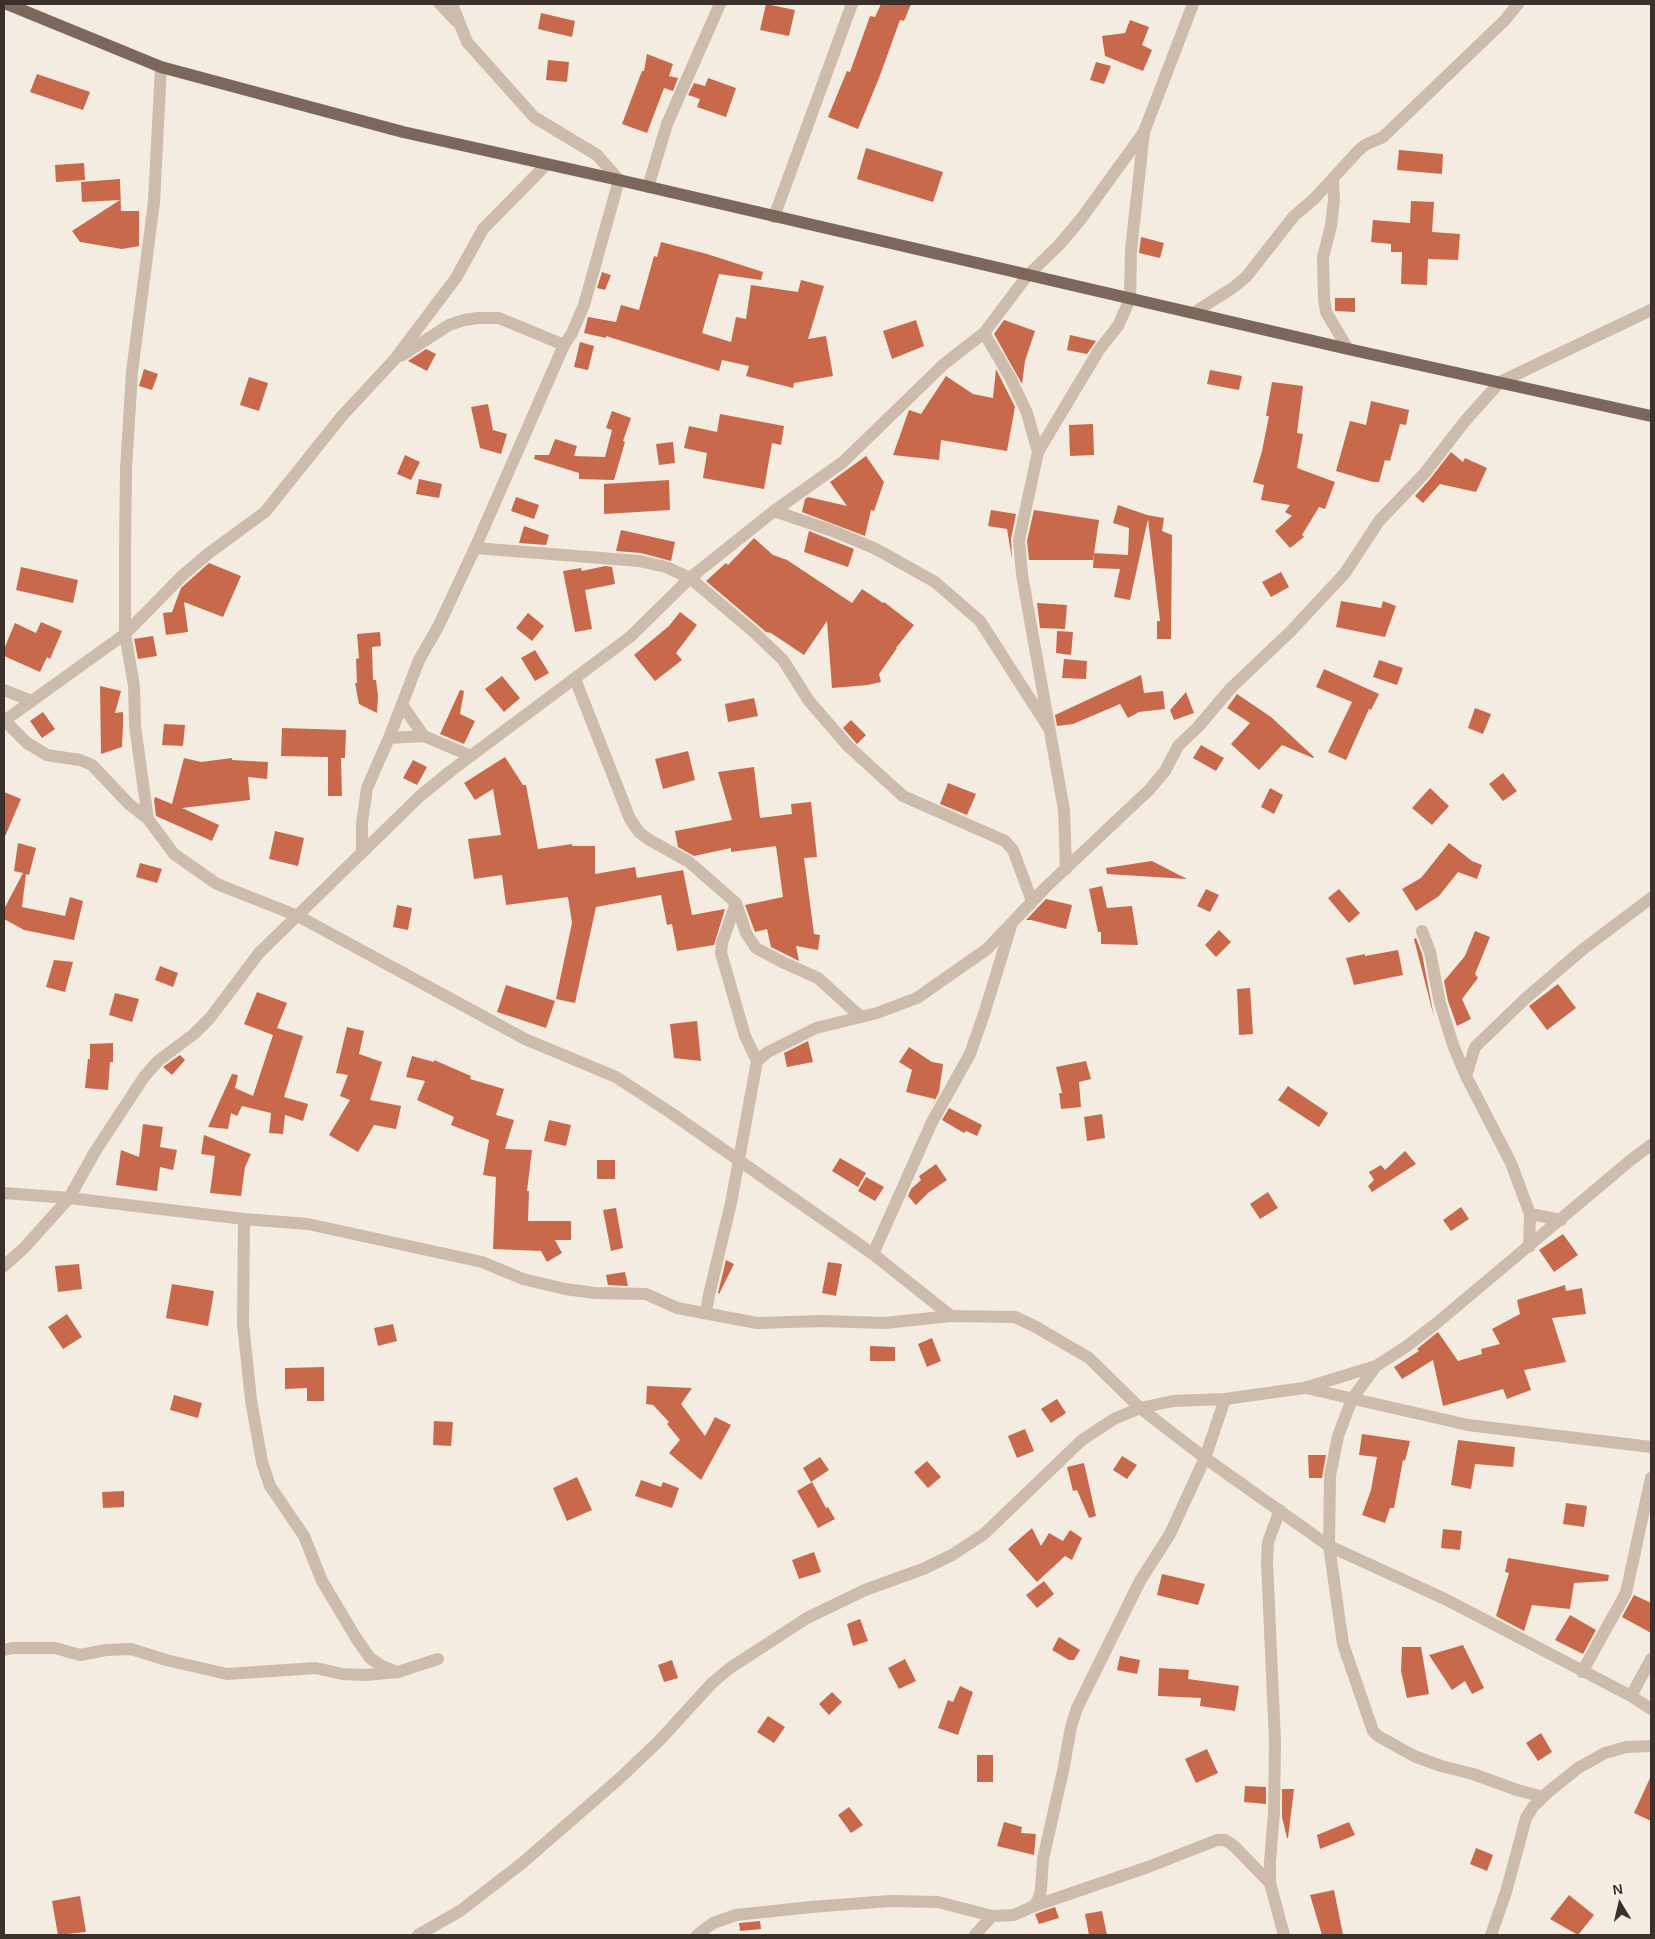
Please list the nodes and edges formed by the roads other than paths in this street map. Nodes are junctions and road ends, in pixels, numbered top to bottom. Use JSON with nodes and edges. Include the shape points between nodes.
{"nodes":[{"id":1,"x":7,"y":4,"type":"edge"},
{"id":2,"x":440,"y":4,"type":"edge"},
{"id":3,"x":452,"y":4,"type":"edge"},
{"id":4,"x":720,"y":4,"type":"edge"},
{"id":5,"x":852,"y":4,"type":"edge"},
{"id":6,"x":1193,"y":4,"type":"edge"},
{"id":7,"x":1518,"y":4,"type":"edge"},
{"id":8,"x":460,"y":25,"type":"junction"},
{"id":9,"x":161,"y":66,"type":"junction"},
{"id":10,"x":1144,"y":132,"type":"junction"},
{"id":11,"x":547,"y":164,"type":"junction"},
{"id":12,"x":1333,"y":178,"type":"junction"},
{"id":13,"x":620,"y":180,"type":"junction"},
{"id":14,"x":648,"y":187,"type":"junction"},
{"id":15,"x":774,"y":217,"type":"junction"},
{"id":16,"x":1027,"y":276,"type":"junction"},
{"id":17,"x":1130,"y":299,"type":"junction"},
{"id":18,"x":1651,"y":310,"type":"edge"},
{"id":19,"x":1195,"y":312,"type":"junction"},
{"id":20,"x":984,"y":333,"type":"junction"},
{"id":21,"x":564,"y":345,"type":"junction"},
{"id":22,"x":1348,"y":349,"type":"junction"},
{"id":23,"x":394,"y":360,"type":"junction"},
{"id":24,"x":1500,"y":382,"type":"junction"},
{"id":25,"x":1651,"y":416,"type":"edge"},
{"id":26,"x":1038,"y":452,"type":"junction"},
{"id":27,"x":774,"y":511,"type":"junction"},
{"id":28,"x":475,"y":548,"type":"junction"},
{"id":29,"x":690,"y":578,"type":"junction"},
{"id":30,"x":125,"y":634,"type":"junction"},
{"id":31,"x":575,"y":678,"type":"junction"},
{"id":32,"x":4,"y":690,"type":"edge"},
{"id":33,"x":32,"y":701,"type":"junction"},
{"id":34,"x":402,"y":705,"type":"junction"},
{"id":35,"x":4,"y":721,"type":"edge"},
{"id":36,"x":1052,"y":732,"type":"junction"},
{"id":37,"x":424,"y":736,"type":"junction"},
{"id":38,"x":390,"y":738,"type":"junction"},
{"id":39,"x":471,"y":756,"type":"junction"},
{"id":40,"x":148,"y":819,"type":"junction"},
{"id":41,"x":362,"y":853,"type":"junction"},
{"id":42,"x":1066,"y":869,"type":"junction"},
{"id":43,"x":1651,"y":898,"type":"edge"},
{"id":44,"x":1032,"y":901,"type":"junction"},
{"id":45,"x":736,"y":903,"type":"junction"},
{"id":46,"x":298,"y":916,"type":"junction"},
{"id":47,"x":1012,"y":923,"type":"junction"},
{"id":48,"x":1422,"y":931,"type":"dead end"},
{"id":49,"x":861,"y":1017,"type":"junction"},
{"id":50,"x":1453,"y":1045,"type":"junction"},
{"id":51,"x":1475,"y":1047,"type":"junction"},
{"id":52,"x":757,"y":1061,"type":"junction"},
{"id":53,"x":1466,"y":1076,"type":"junction"},
{"id":54,"x":1651,"y":1145,"type":"edge"},
{"id":55,"x":739,"y":1162,"type":"junction"},
{"id":56,"x":4,"y":1193,"type":"edge"},
{"id":57,"x":69,"y":1198,"type":"junction"},
{"id":58,"x":1530,"y":1214,"type":"junction"},
{"id":59,"x":244,"y":1219,"type":"junction"},
{"id":60,"x":1561,"y":1220,"type":"junction"},
{"id":61,"x":1529,"y":1247,"type":"junction"},
{"id":62,"x":873,"y":1254,"type":"junction"},
{"id":63,"x":4,"y":1266,"type":"edge"},
{"id":64,"x":706,"y":1312,"type":"junction"},
{"id":65,"x":951,"y":1316,"type":"junction"},
{"id":66,"x":1376,"y":1366,"type":"junction"},
{"id":67,"x":1304,"y":1388,"type":"junction"},
{"id":68,"x":1225,"y":1399,"type":"junction"},
{"id":69,"x":1352,"y":1399,"type":"junction"},
{"id":70,"x":1140,"y":1408,"type":"junction"},
{"id":71,"x":1651,"y":1447,"type":"edge"},
{"id":72,"x":1205,"y":1458,"type":"junction"},
{"id":73,"x":1651,"y":1478,"type":"edge"},
{"id":74,"x":1280,"y":1510,"type":"junction"},
{"id":75,"x":1328,"y":1546,"type":"junction"},
{"id":76,"x":4,"y":1650,"type":"edge"},
{"id":77,"x":438,"y":1659,"type":"dead end"},
{"id":78,"x":1651,"y":1659,"type":"edge"},
{"id":79,"x":398,"y":1672,"type":"junction"},
{"id":80,"x":1582,"y":1672,"type":"junction"},
{"id":81,"x":1632,"y":1696,"type":"junction"},
{"id":82,"x":1651,"y":1708,"type":"edge"},
{"id":83,"x":1651,"y":1746,"type":"edge"},
{"id":84,"x":1543,"y":1797,"type":"junction"},
{"id":85,"x":1270,"y":1883,"type":"junction"},
{"id":86,"x":1034,"y":1906,"type":"junction"},
{"id":87,"x":992,"y":1916,"type":"junction"},
{"id":88,"x":418,"y":1935,"type":"edge"},
{"id":89,"x":697,"y":1935,"type":"edge"},
{"id":90,"x":975,"y":1935,"type":"edge"},
{"id":91,"x":1284,"y":1935,"type":"edge"},
{"id":92,"x":1491,"y":1935,"type":"edge"}],
"edges":[{"from":1,"to":9,"type":"main road"},
{"from":2,"to":8,"type":"street"},
{"from":3,"to":8,"type":"street"},
{"from":4,"to":14,"type":"street","via":[[667,124]]},
{"from":5,"to":15,"type":"street"},
{"from":6,"to":10,"type":"street"},
{"from":7,"to":12,"type":"street","via":[[1383,137],[1365,145]]},
{"from":8,"to":13,"type":"street","via":[[467,42],[534,117],[597,155]]},
{"from":9,"to":11,"type":"main road","via":[[403,132]]},
{"from":9,"to":30,"type":"street","via":[[154,202],[132,372],[126,487]]},
{"from":10,"to":16,"type":"street","via":[[1081,219]]},
{"from":10,"to":17,"type":"street","via":[[1131,250]]},
{"from":11,"to":13,"type":"main road"},
{"from":11,"to":23,"type":"street","via":[[483,229],[456,278]]},
{"from":12,"to":19,"type":"street","via":[[1294,216],[1246,277]]},
{"from":12,"to":22,"type":"street","via":[[1331,226],[1323,257],[1324,299],[1326,312]]},
{"from":13,"to":14,"type":"main road"},
{"from":13,"to":21,"type":"street","via":[[584,305]]},
{"from":14,"to":15,"type":"main road"},
{"from":15,"to":16,"type":"main road"},
{"from":16,"to":17,"type":"main road"},
{"from":16,"to":20,"type":"street"},
{"from":17,"to":19,"type":"main road"},
{"from":17,"to":26,"type":"street","via":[[1118,326],[1099,350]]},
{"from":18,"to":24,"type":"street"},
{"from":19,"to":22,"type":"main road"},
{"from":20,"to":26,"type":"street","via":[[1027,413]]},
{"from":20,"to":27,"type":"street","via":[[944,364],[843,462]]},
{"from":21,"to":23,"type":"street","via":[[499,318],[478,318],[449,325]]},
{"from":21,"to":28,"type":"street"},
{"from":22,"to":24,"type":"main road"},
{"from":23,"to":30,"type":"street","via":[[342,416],[265,512],[209,552]]},
{"from":24,"to":25,"type":"main road"},
{"from":24,"to":42,"type":"street","via":[[1424,474],[1379,521],[1345,574],[1178,746],[1165,771],[1149,790]]},
{"from":26,"to":36,"type":"street","via":[[1019,540],[1022,575]]},
{"from":27,"to":29,"type":"street"},
{"from":27,"to":36,"type":"street","via":[[876,549],[935,582],[980,621]]},
{"from":28,"to":29,"type":"street","via":[[639,561],[666,566]]},
{"from":28,"to":34,"type":"street","via":[[419,660]]},
{"from":29,"to":31,"type":"street","via":[[630,637]]},
{"from":29,"to":44,"type":"street","via":[[783,660],[809,701],[848,746],[903,796],[1005,841],[1013,850]]},
{"from":30,"to":33,"type":"street"},
{"from":30,"to":40,"type":"street","via":[[134,686],[135,726]]},
{"from":31,"to":39,"type":"street"},
{"from":31,"to":45,"type":"street","via":[[630,819],[639,832],[689,862]]},
{"from":32,"to":33,"type":"street"},
{"from":33,"to":35,"type":"street"},
{"from":34,"to":37,"type":"street"},
{"from":34,"to":38,"type":"street"},
{"from":35,"to":40,"type":"street","via":[[27,743],[47,756],[92,764],[128,804]]},
{"from":36,"to":42,"type":"street","via":[[1064,810]]},
{"from":37,"to":38,"type":"street"},
{"from":37,"to":39,"type":"street"},
{"from":38,"to":41,"type":"street","via":[[367,788]]},
{"from":39,"to":41,"type":"street","via":[[420,796]]},
{"from":40,"to":46,"type":"street","via":[[174,854],[217,884]]},
{"from":41,"to":46,"type":"street"},
{"from":42,"to":44,"type":"street"},
{"from":43,"to":51,"type":"street","via":[[1582,950]]},
{"from":44,"to":47,"type":"street"},
{"from":45,"to":49,"type":"street","via":[[746,933],[756,948],[818,978]]},
{"from":45,"to":52,"type":"street","via":[[721,952],[745,1036]]},
{"from":46,"to":55,"type":"street","via":[[525,1039],[616,1077]]},
{"from":46,"to":57,"type":"street","via":[[258,953],[210,1018],[158,1061],[144,1077]]},
{"from":47,"to":49,"type":"street","via":[[987,949],[917,998]]},
{"from":47,"to":62,"type":"street","via":[[970,1054],[932,1122]]},
{"from":48,"to":50,"type":"street"},
{"from":49,"to":52,"type":"street","via":[[816,1028]]},
{"from":50,"to":51,"type":"street"},
{"from":50,"to":53,"type":"street"},
{"from":51,"to":53,"type":"street"},
{"from":52,"to":55,"type":"street"},
{"from":53,"to":58,"type":"street","via":[[1511,1163]]},
{"from":54,"to":60,"type":"street"},
{"from":55,"to":62,"type":"street"},
{"from":55,"to":64,"type":"street"},
{"from":56,"to":57,"type":"street"},
{"from":57,"to":59,"type":"street"},
{"from":57,"to":63,"type":"street"},
{"from":58,"to":60,"type":"street"},
{"from":58,"to":61,"type":"street"},
{"from":59,"to":64,"type":"street","via":[[308,1224],[482,1262],[523,1279],[565,1289],[646,1294],[677,1308]]},
{"from":59,"to":79,"type":"street","via":[[243,1324],[251,1400],[262,1462],[270,1486],[304,1536],[322,1582],[356,1638],[370,1658]]},
{"from":60,"to":61,"type":"street"},
{"from":61,"to":66,"type":"street","via":[[1431,1328]]},
{"from":62,"to":65,"type":"street"},
{"from":64,"to":65,"type":"street","via":[[757,1323],[885,1323]]},
{"from":65,"to":70,"type":"street","via":[[1015,1317],[1036,1327],[1089,1358]]},
{"from":66,"to":67,"type":"street"},
{"from":66,"to":69,"type":"street"},
{"from":67,"to":68,"type":"street"},
{"from":67,"to":69,"type":"street"},
{"from":68,"to":70,"type":"street","via":[[1173,1401]]},
{"from":68,"to":72,"type":"street"},
{"from":69,"to":71,"type":"street","via":[[1468,1425]]},
{"from":69,"to":75,"type":"street","via":[[1338,1436],[1330,1476]]},
{"from":70,"to":72,"type":"street"},
{"from":70,"to":88,"type":"street","via":[[1082,1440],[984,1534],[968,1545],[923,1569],[865,1590],[807,1618],[730,1668],[619,1780],[521,1864],[460,1911]]},
{"from":72,"to":74,"type":"street"},
{"from":72,"to":86,"type":"street","via":[[1170,1534],[1140,1581],[1077,1708],[1043,1859],[1041,1889]]},
{"from":73,"to":80,"type":"street","via":[[1626,1592]]},
{"from":74,"to":75,"type":"street"},
{"from":74,"to":85,"type":"street","via":[[1268,1542],[1267,1562],[1275,1742]]},
{"from":75,"to":80,"type":"street","via":[[1445,1599]]},
{"from":75,"to":84,"type":"street","via":[[1344,1644],[1373,1731],[1414,1756]]},
{"from":76,"to":79,"type":"street","via":[[55,1648],[80,1655],[131,1648],[227,1674],[316,1668],[342,1674]]},
{"from":77,"to":79,"type":"street"},
{"from":78,"to":81,"type":"street"},
{"from":80,"to":81,"type":"street"},
{"from":81,"to":82,"type":"street"},
{"from":83,"to":84,"type":"street","via":[[1626,1746],[1605,1753],[1578,1768]]},
{"from":84,"to":92,"type":"street","via":[[1526,1818]]},
{"from":85,"to":86,"type":"street","via":[[1234,1846],[1225,1840],[1217,1840]]},
{"from":85,"to":91,"type":"street"},
{"from":86,"to":87,"type":"street","via":[[1014,1915]]},
{"from":87,"to":89,"type":"street","via":[[938,1902],[870,1902],[736,1915],[713,1923]]},
{"from":87,"to":90,"type":"street"}]}
